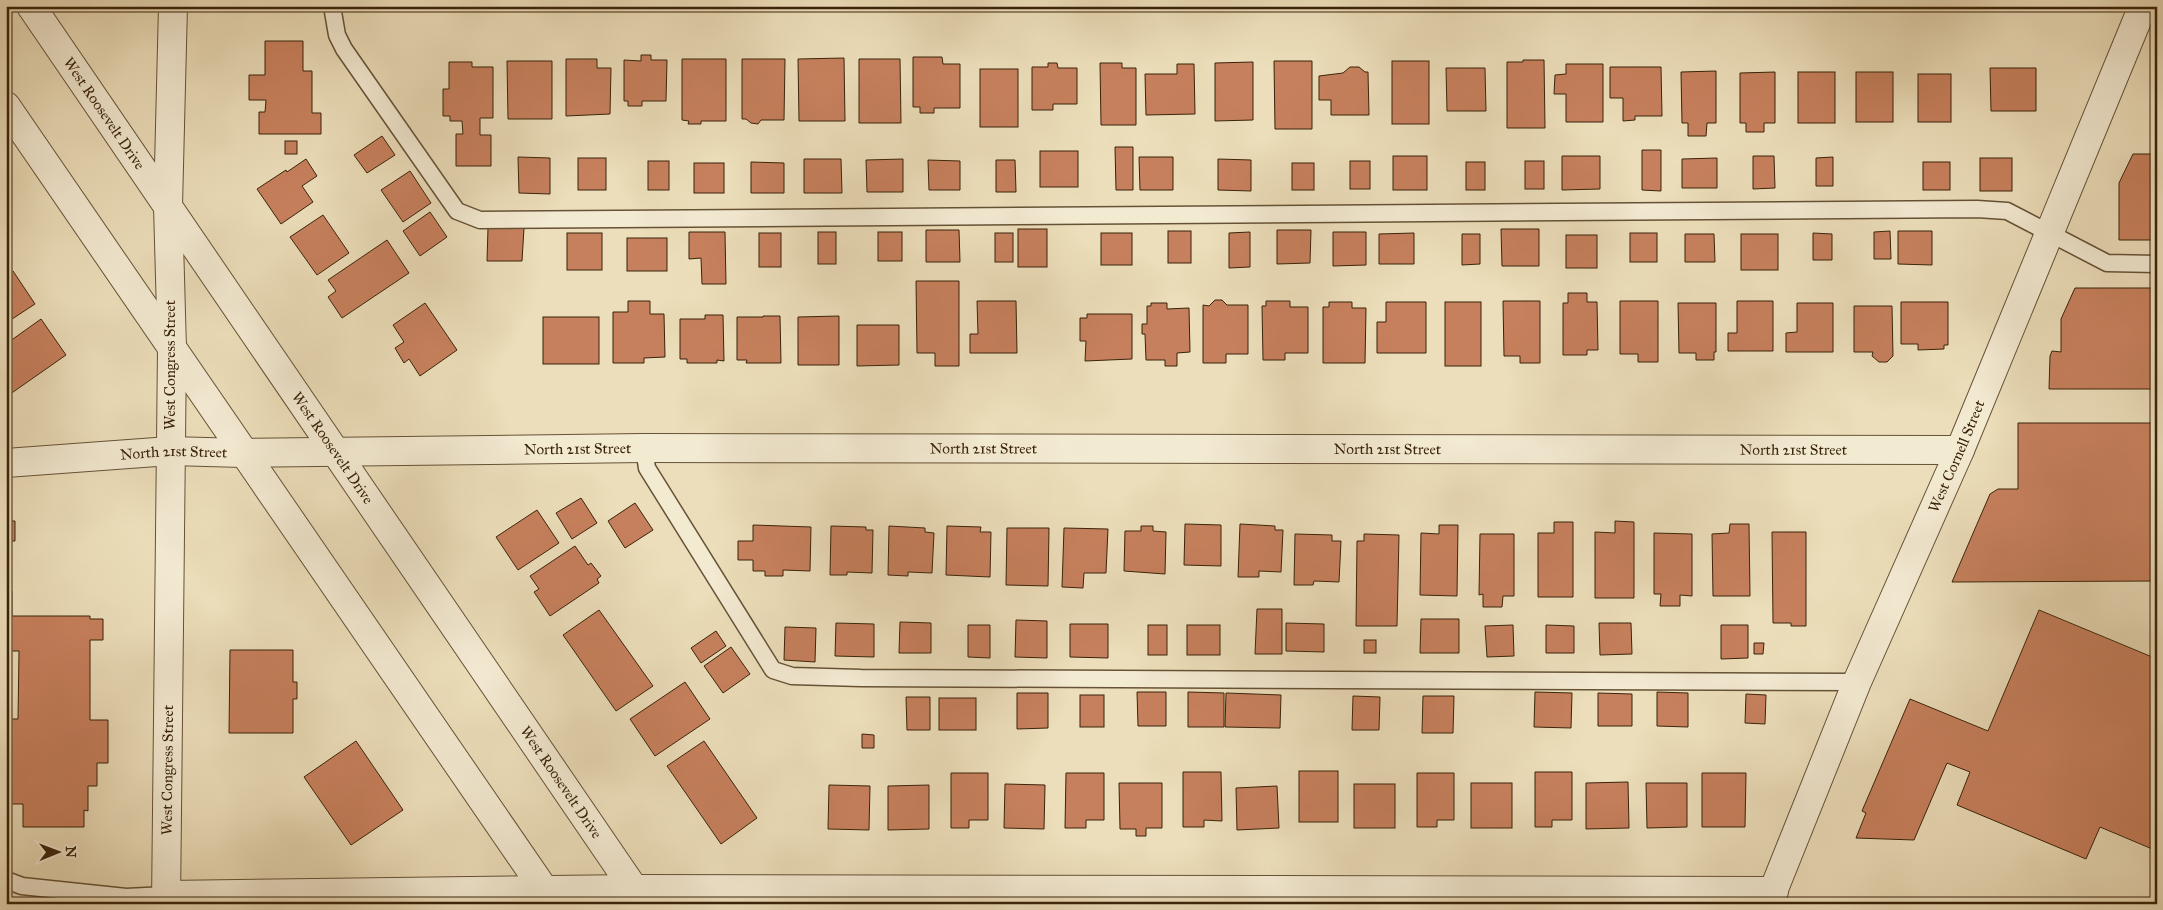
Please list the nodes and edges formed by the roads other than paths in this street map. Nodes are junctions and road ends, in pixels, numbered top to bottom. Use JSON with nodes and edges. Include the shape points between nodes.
{"nodes":[{"id":1,"x":31,"y":6,"type":"edge"},
{"id":2,"x":173,"y":6,"type":"edge"},
{"id":3,"x":332,"y":6,"type":"edge"},
{"id":4,"x":2143,"y":6,"type":"edge"},
{"id":5,"x":6,"y":106,"type":"edge"},
{"id":6,"x":168,"y":206,"type":"junction"},
{"id":7,"x":2050,"y":234,"type":"junction"},
{"id":8,"x":2157,"y":264,"type":"edge"},
{"id":9,"x":172,"y":349,"type":"junction"},
{"id":10,"x":644,"y":448,"type":"junction"},
{"id":11,"x":1960,"y":450,"type":"junction"},
{"id":12,"x":170,"y":451,"type":"junction"},
{"id":13,"x":336,"y":452,"type":"junction"},
{"id":14,"x":243,"y":453,"type":"junction"},
{"id":15,"x":6,"y":463,"type":"edge"},
{"id":16,"x":1857,"y":682,"type":"junction"},
{"id":17,"x":6,"y":880,"type":"edge"},
{"id":18,"x":634,"y":889,"type":"junction"},
{"id":19,"x":545,"y":891,"type":"junction"},
{"id":20,"x":1771,"y":898,"type":"edge"},
{"id":21,"x":166,"y":899,"type":"edge"}],
"edges":[{"from":1,"to":6,"type":"street","name":"West Roosevelt Drive"},
{"from":2,"to":6,"type":"street","name":"West Congress Street"},
{"from":3,"to":7,"type":"lane","via":[[337,35],[344,49],[457,211],[480,220],[1977,209],[2007,211]]},
{"from":4,"to":7,"type":"street","name":"West Cornell Street"},
{"from":5,"to":9,"type":"street"},
{"from":6,"to":9,"type":"street","name":"West Congress Street"},
{"from":6,"to":13,"type":"street","name":"West Roosevelt Drive"},
{"from":7,"to":8,"type":"lane","via":[[2106,263]]},
{"from":7,"to":11,"type":"street","name":"West Cornell Street"},
{"from":9,"to":12,"type":"street","name":"West Congress Street"},
{"from":9,"to":14,"type":"street"},
{"from":10,"to":11,"type":"street","name":"North 21st Street"},
{"from":10,"to":13,"type":"street","name":"North 21st Street"},
{"from":10,"to":16,"type":"lane","via":[[647,468],[773,670],[792,676]]},
{"from":11,"to":16,"type":"street","name":"West Cornell Street"},
{"from":12,"to":14,"type":"street","name":"North 21st Street"},
{"from":12,"to":15,"type":"street","name":"North 21st Street"},
{"from":12,"to":21,"type":"street","name":"West Congress Street"},
{"from":13,"to":14,"type":"street","name":"North 21st Street"},
{"from":13,"to":18,"type":"street","name":"West Roosevelt Drive"},
{"from":14,"to":19,"type":"street"},
{"from":16,"to":20,"type":"street","name":"West Cornell Street"},
{"from":17,"to":21,"type":"lane","via":[[22,886]]},
{"from":18,"to":19,"type":"street"},
{"from":18,"to":20,"type":"street"},
{"from":19,"to":21,"type":"street"}]}
